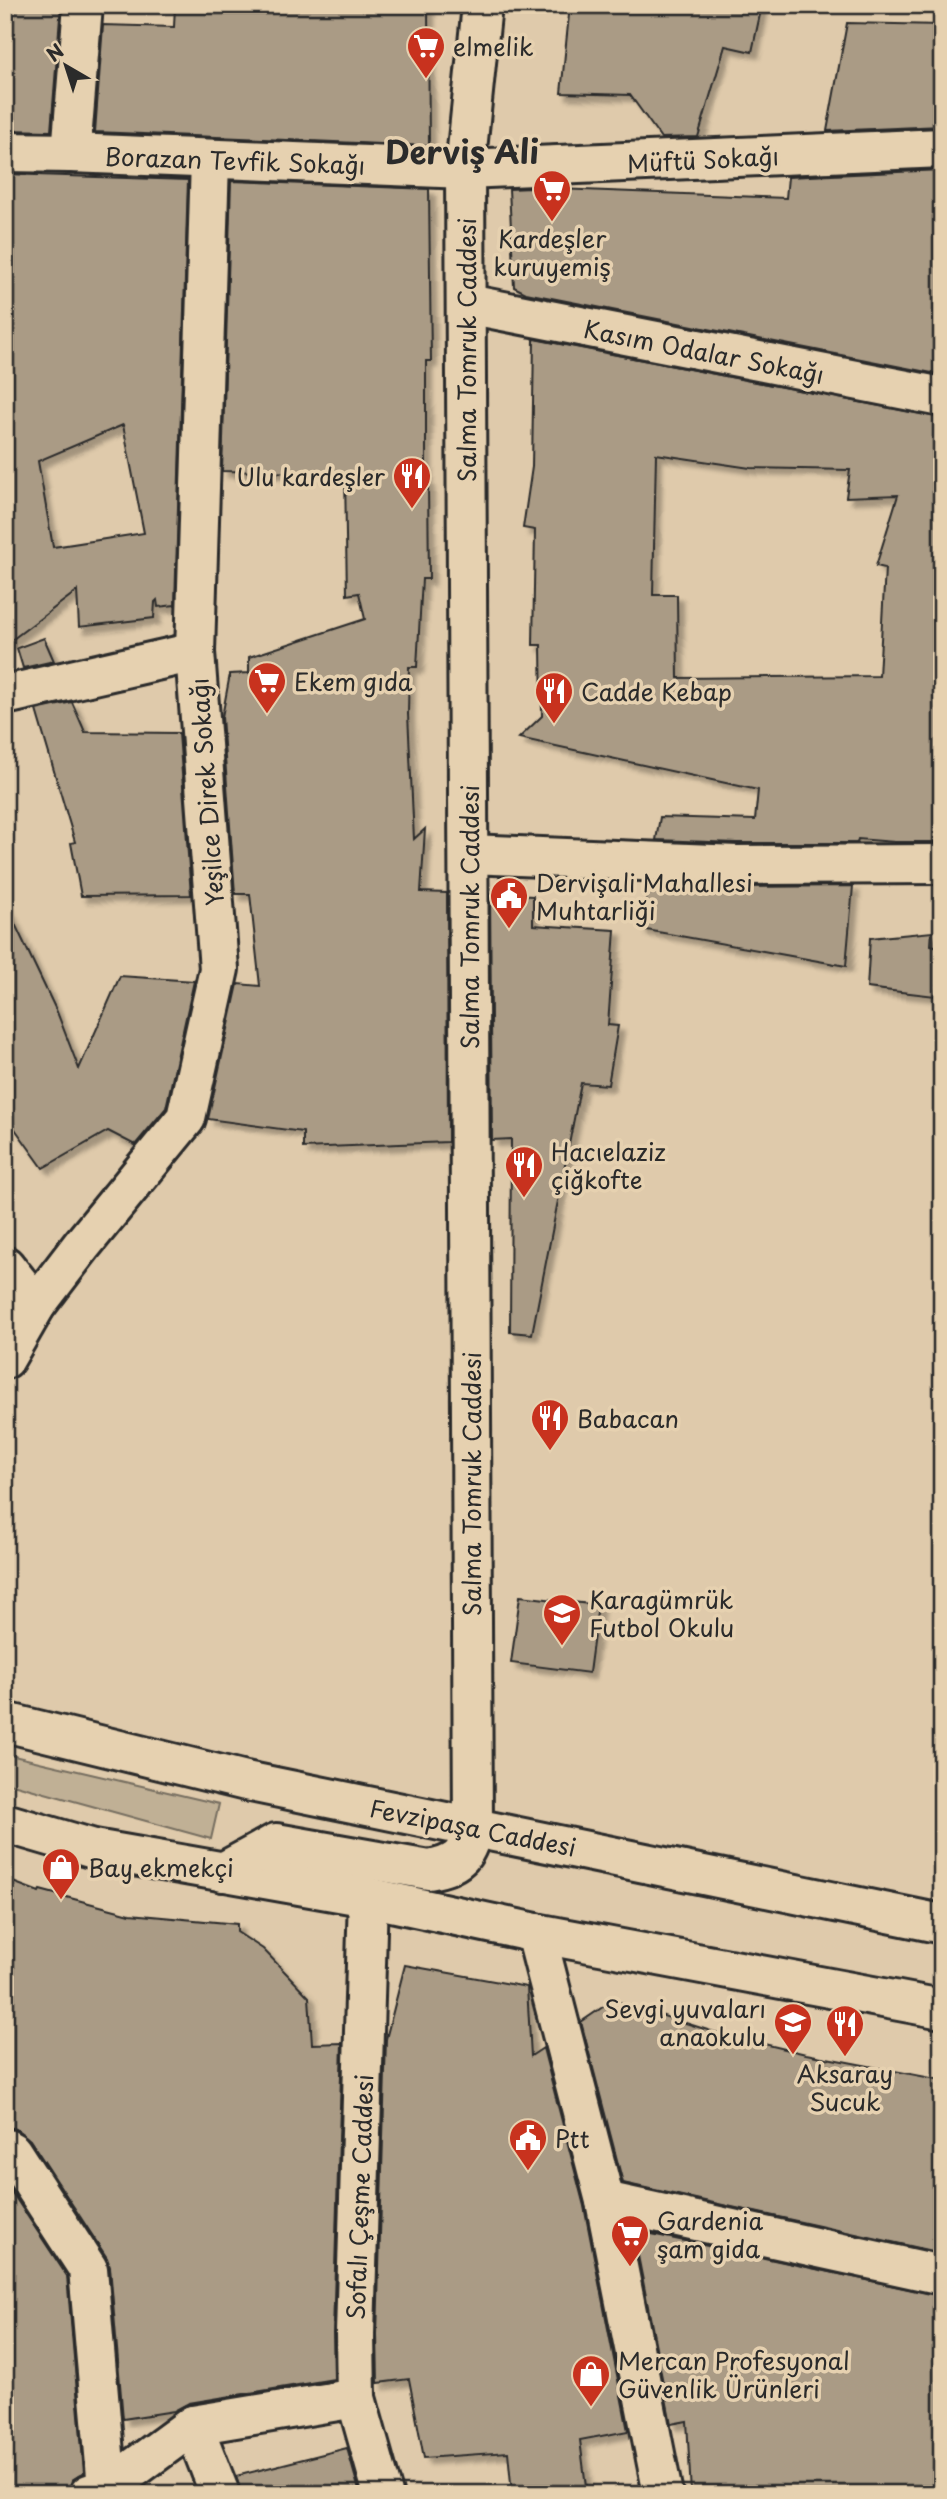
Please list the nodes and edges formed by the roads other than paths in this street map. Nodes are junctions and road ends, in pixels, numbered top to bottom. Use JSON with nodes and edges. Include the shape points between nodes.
{"nodes":[{"id":1,"x":83,"y":5,"type":"edge"},
{"id":2,"x":482,"y":5,"type":"edge"},
{"id":3,"x":942,"y":148,"type":"edge"},
{"id":4,"x":5,"y":152,"type":"edge"},
{"id":5,"x":71,"y":153,"type":"junction"},
{"id":6,"x":210,"y":160,"type":"junction"},
{"id":7,"x":465,"y":169,"type":"junction"},
{"id":8,"x":467,"y":304,"type":"junction"},
{"id":9,"x":942,"y":397,"type":"edge"},
{"id":10,"x":195,"y":653,"type":"junction"},
{"id":11,"x":5,"y":695,"type":"edge"},
{"id":12,"x":469,"y":854,"type":"junction"},
{"id":13,"x":942,"y":864,"type":"edge"},
{"id":14,"x":5,"y":1266,"type":"edge"},
{"id":15,"x":36,"y":1305,"type":"junction"},
{"id":16,"x":5,"y":1359,"type":"edge"},
{"id":17,"x":5,"y":1722,"type":"edge"},
{"id":18,"x":5,"y":1823,"type":"edge"},
{"id":19,"x":473,"y":1829,"type":"junction"},
{"id":20,"x":223,"y":1872,"type":"junction"},
{"id":21,"x":368,"y":1897,"type":"junction"},
{"id":22,"x":942,"y":1924,"type":"edge"},
{"id":23,"x":536,"y":1933,"type":"junction"},
{"id":24,"x":942,"y":2009,"type":"edge"},
{"id":25,"x":5,"y":2148,"type":"edge"},
{"id":26,"x":605,"y":2201,"type":"junction"},
{"id":27,"x":942,"y":2275,"type":"edge"},
{"id":28,"x":356,"y":2398,"type":"junction"},
{"id":29,"x":192,"y":2425,"type":"junction"},
{"id":30,"x":98,"y":2491,"type":"edge"},
{"id":31,"x":220,"y":2494,"type":"edge"},
{"id":32,"x":383,"y":2494,"type":"edge"},
{"id":33,"x":663,"y":2494,"type":"edge"}],
"edges":[{"from":1,"to":5,"type":"street"},
{"from":2,"to":7,"type":"street","name":"Salma Tomruk Caddesi"},
{"from":3,"to":7,"type":"street","name":"Müftü Sokağı"},
{"from":4,"to":5,"type":"street","name":"Borazan Tevfik Sokağı"},
{"from":5,"to":6,"type":"street","name":"Borazan Tevfik Sokağı"},
{"from":6,"to":7,"type":"street","name":"Borazan Tevfik Sokağı"},
{"from":6,"to":10,"type":"street","name":"Yeşilce Direk Sokağı"},
{"from":7,"to":8,"type":"street","name":"Salma Tomruk Caddesi"},
{"from":8,"to":9,"type":"street","name":"Kasım Odalar Sokağı"},
{"from":8,"to":12,"type":"street","name":"Salma Tomruk Caddesi"},
{"from":10,"to":11,"type":"street"},
{"from":10,"to":15,"type":"street","name":"Yeşilce Direk Sokağı","via":[[219,969],[186,1118]]},
{"from":12,"to":13,"type":"street","via":[[737,865]]},
{"from":12,"to":19,"type":"street","name":"Salma Tomruk Caddesi"},
{"from":14,"to":15,"type":"street"},
{"from":15,"to":16,"type":"street","name":"Yeşilce Direk Sokağı"},
{"from":17,"to":19,"type":"street","name":"Fevzipaşa Caddesi","via":[[246,1781]]},
{"from":18,"to":20,"type":"street","via":[[94,1849]]},
{"from":19,"to":20,"type":"street","via":[[467,1850],[451,1865],[429,1870],[276,1843]]},
{"from":19,"to":22,"type":"street","name":"Fevzipaşa Caddesi"},
{"from":20,"to":21,"type":"street"},
{"from":21,"to":23,"type":"street"},
{"from":21,"to":28,"type":"street","name":"Sofalı Çeşme Caddesi"},
{"from":23,"to":24,"type":"street"},
{"from":23,"to":26,"type":"street"},
{"from":25,"to":30,"type":"street","via":[[12,2152],[88,2270]]},
{"from":26,"to":27,"type":"street"},
{"from":26,"to":33,"type":"street"},
{"from":28,"to":29,"type":"street"},
{"from":28,"to":32,"type":"street","name":"Sofalı Çeşme Caddesi"},
{"from":29,"to":30,"type":"street"},
{"from":29,"to":31,"type":"street"}]}
